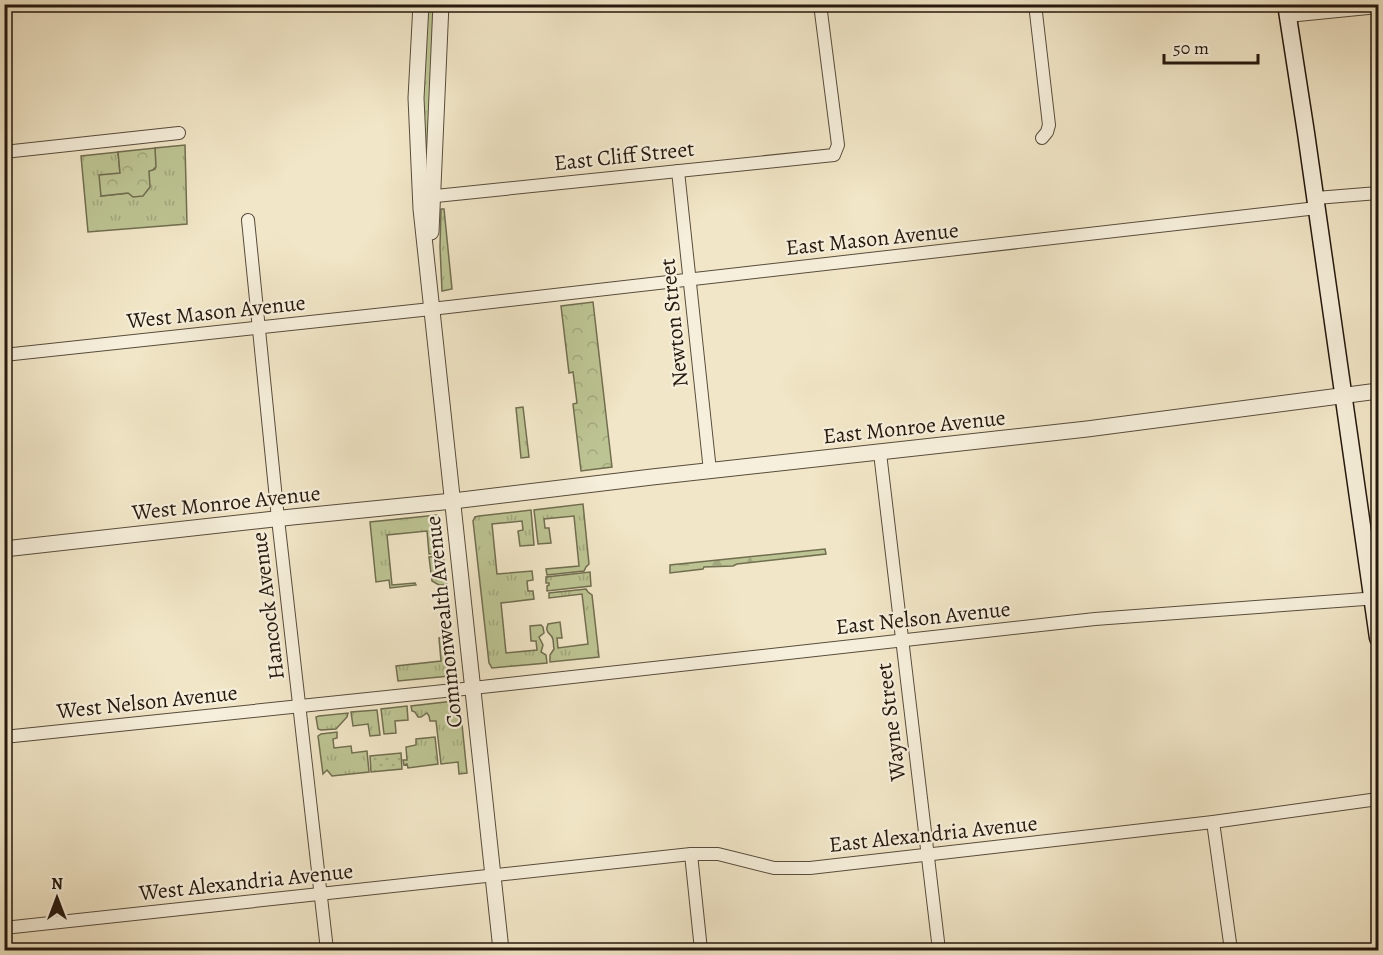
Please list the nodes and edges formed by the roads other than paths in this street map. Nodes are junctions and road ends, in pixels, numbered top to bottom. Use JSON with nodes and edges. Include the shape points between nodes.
{"nodes":[{"id":1,"x":421,"y":4,"type":"edge"},
{"id":2,"x":441,"y":4,"type":"edge"},
{"id":3,"x":820,"y":4,"type":"edge"},
{"id":4,"x":1035,"y":4,"type":"edge"},
{"id":5,"x":1378,"y":7,"type":"edge"},
{"id":6,"x":1287,"y":10,"type":"edge"},
{"id":7,"x":178,"y":133,"type":"dead end"},
{"id":8,"x":1042,"y":138,"type":"dead end"},
{"id":9,"x":4,"y":152,"type":"edge"},
{"id":10,"x":678,"y":171,"type":"junction"},
{"id":11,"x":1378,"y":193,"type":"edge"},
{"id":12,"x":426,"y":197,"type":"junction"},
{"id":13,"x":1316,"y":203,"type":"junction"},
{"id":14,"x":248,"y":220,"type":"dead end"},
{"id":15,"x":690,"y":279,"type":"junction"},
{"id":16,"x":431,"y":309,"type":"junction"},
{"id":17,"x":259,"y":327,"type":"junction"},
{"id":18,"x":4,"y":355,"type":"edge"},
{"id":19,"x":1378,"y":391,"type":"edge"},
{"id":20,"x":1344,"y":396,"type":"junction"},
{"id":21,"x":880,"y":453,"type":"junction"},
{"id":22,"x":710,"y":471,"type":"junction"},
{"id":23,"x":453,"y":501,"type":"junction"},
{"id":24,"x":278,"y":519,"type":"junction"},
{"id":25,"x":4,"y":549,"type":"edge"},
{"id":26,"x":1376,"y":598,"type":"edge"},
{"id":27,"x":1378,"y":638,"type":"edge"},
{"id":28,"x":902,"y":640,"type":"junction"},
{"id":29,"x":473,"y":688,"type":"junction"},
{"id":30,"x":300,"y":706,"type":"junction"},
{"id":31,"x":4,"y":737,"type":"edge"},
{"id":32,"x":1378,"y":799,"type":"edge"},
{"id":33,"x":1214,"y":822,"type":"junction"},
{"id":34,"x":691,"y":854,"type":"junction"},
{"id":35,"x":927,"y":855,"type":"junction"},
{"id":36,"x":493,"y":876,"type":"junction"},
{"id":37,"x":321,"y":895,"type":"junction"},
{"id":38,"x":4,"y":927,"type":"edge"},
{"id":39,"x":327,"y":951,"type":"edge"},
{"id":40,"x":501,"y":951,"type":"edge"},
{"id":41,"x":701,"y":951,"type":"edge"},
{"id":42,"x":939,"y":951,"type":"edge"},
{"id":43,"x":1231,"y":951,"type":"edge"}],
"edges":[{"from":1,"to":12,"type":"street","name":"Commonwealth Avenue","via":[[416,98]]},
{"from":2,"to":12,"type":"street","name":"Commonwealth Avenue"},
{"from":3,"to":10,"type":"street","name":"East Cliff Street","via":[[838,145],[834,155]]},
{"from":4,"to":8,"type":"street","via":[[1049,125]]},
{"from":5,"to":6,"type":"street"},
{"from":6,"to":13,"type":"main road"},
{"from":7,"to":9,"type":"street"},
{"from":10,"to":12,"type":"street","name":"East Cliff Street"},
{"from":10,"to":15,"type":"street","name":"Newton Street"},
{"from":11,"to":13,"type":"street","name":"East Mason Avenue"},
{"from":12,"to":16,"type":"street","name":"Commonwealth Avenue"},
{"from":13,"to":15,"type":"street","name":"East Mason Avenue"},
{"from":13,"to":20,"type":"main road"},
{"from":14,"to":17,"type":"street","name":"Hancock Avenue"},
{"from":15,"to":16,"type":"street","name":"East Mason Avenue"},
{"from":15,"to":22,"type":"street","name":"Newton Street"},
{"from":16,"to":17,"type":"street","name":"West Mason Avenue"},
{"from":16,"to":23,"type":"street","name":"Commonwealth Avenue"},
{"from":17,"to":18,"type":"street","name":"West Mason Avenue"},
{"from":17,"to":24,"type":"street","name":"Hancock Avenue"},
{"from":19,"to":20,"type":"street","name":"East Monroe Avenue"},
{"from":20,"to":21,"type":"street","name":"East Monroe Avenue"},
{"from":20,"to":26,"type":"main road"},
{"from":21,"to":22,"type":"street","name":"East Monroe Avenue"},
{"from":21,"to":28,"type":"street","name":"Wayne Street"},
{"from":22,"to":23,"type":"street","name":"East Monroe Avenue"},
{"from":23,"to":24,"type":"street","name":"West Monroe Avenue"},
{"from":23,"to":29,"type":"street","name":"Commonwealth Avenue"},
{"from":24,"to":25,"type":"street","name":"West Monroe Avenue"},
{"from":24,"to":30,"type":"street","name":"Hancock Avenue"},
{"from":26,"to":27,"type":"main road"},
{"from":26,"to":28,"type":"street","name":"East Nelson Avenue"},
{"from":28,"to":29,"type":"street","name":"East Nelson Avenue"},
{"from":28,"to":35,"type":"street","name":"Wayne Street"},
{"from":29,"to":30,"type":"street","name":"West Nelson Avenue"},
{"from":29,"to":36,"type":"street","name":"Commonwealth Avenue"},
{"from":30,"to":31,"type":"street","name":"West Nelson Avenue"},
{"from":30,"to":37,"type":"street","name":"Hancock Avenue"},
{"from":32,"to":33,"type":"street","name":"East Alexandria Avenue"},
{"from":33,"to":35,"type":"street","name":"East Alexandria Avenue"},
{"from":33,"to":43,"type":"street"},
{"from":34,"to":35,"type":"street","name":"East Alexandria Avenue","via":[[718,854],[792,869]]},
{"from":34,"to":36,"type":"street","name":"East Alexandria Avenue"},
{"from":34,"to":41,"type":"street"},
{"from":35,"to":42,"type":"street","name":"Wayne Street"},
{"from":36,"to":37,"type":"street","name":"West Alexandria Avenue"},
{"from":36,"to":40,"type":"street","name":"Commonwealth Avenue"},
{"from":37,"to":38,"type":"street","name":"West Alexandria Avenue"},
{"from":37,"to":39,"type":"street","name":"Hancock Avenue"}]}
